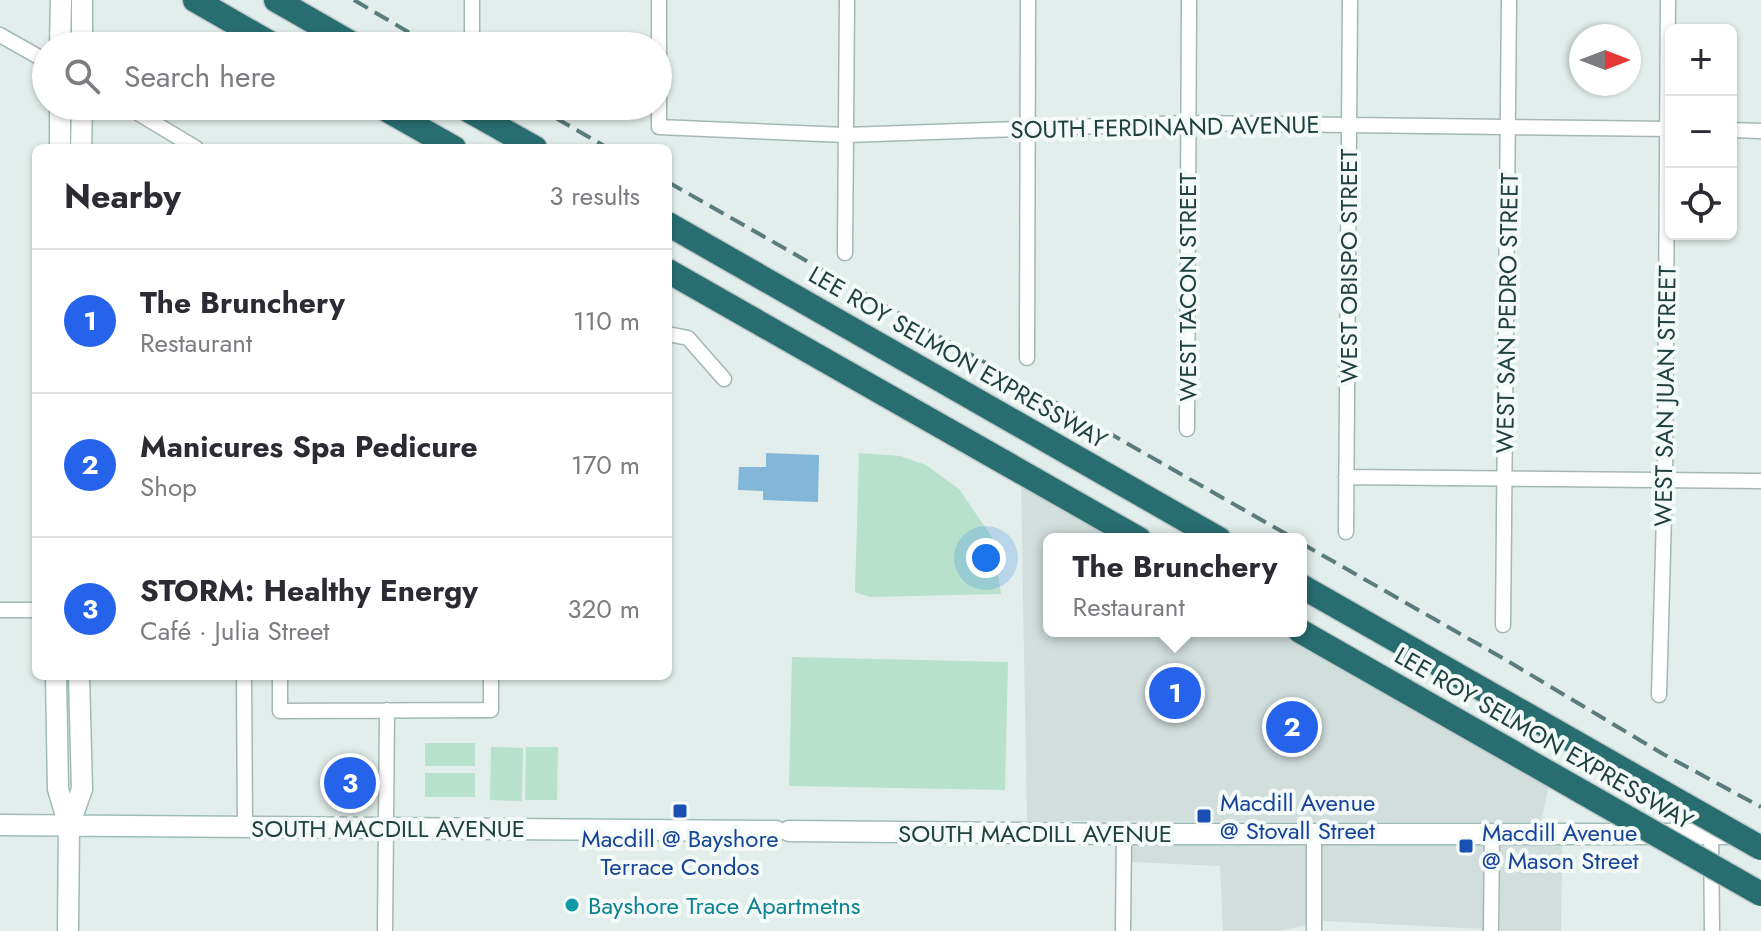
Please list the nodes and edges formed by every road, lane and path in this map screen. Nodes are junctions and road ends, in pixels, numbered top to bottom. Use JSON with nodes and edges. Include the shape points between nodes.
{"nodes":[{"id":1,"x":61,"y":0,"type":"edge"},
{"id":2,"x":82,"y":0,"type":"edge"},
{"id":3,"x":195,"y":0,"type":"edge"},
{"id":4,"x":276,"y":0,"type":"edge"},
{"id":5,"x":472,"y":0,"type":"edge"},
{"id":6,"x":659,"y":0,"type":"edge"},
{"id":7,"x":847,"y":0,"type":"edge"},
{"id":8,"x":1028,"y":0,"type":"edge"},
{"id":9,"x":1189,"y":0,"type":"edge"},
{"id":10,"x":1350,"y":0,"type":"edge"},
{"id":11,"x":1509,"y":0,"type":"edge"},
{"id":12,"x":1668,"y":0,"type":"edge"},
{"id":13,"x":60,"y":32,"type":"edge"},
{"id":14,"x":82,"y":32,"type":"edge"},
{"id":15,"x":251,"y":32,"type":"edge"},
{"id":16,"x":332,"y":32,"type":"edge"},
{"id":17,"x":472,"y":32,"type":"edge"},
{"id":18,"x":659,"y":32,"type":"edge"},
{"id":19,"x":0,"y":35,"type":"edge"},
{"id":20,"x":32,"y":53,"type":"edge"},
{"id":21,"x":1669,"y":96,"type":"edge"},
{"id":22,"x":60,"y":120,"type":"edge"},
{"id":23,"x":82,"y":120,"type":"edge"},
{"id":24,"x":149,"y":120,"type":"edge"},
{"id":25,"x":405,"y":120,"type":"edge"},
{"id":26,"x":486,"y":120,"type":"edge"},
{"id":27,"x":659,"y":120,"type":"edge"},
{"id":28,"x":1188,"y":123,"type":"junction"},
{"id":29,"x":1349,"y":125,"type":"junction"},
{"id":30,"x":1508,"y":127,"type":"junction"},
{"id":31,"x":1027,"y":128,"type":"junction"},
{"id":32,"x":1665,"y":129,"type":"edge"},
{"id":33,"x":1737,"y":130,"type":"edge"},
{"id":34,"x":1761,"y":131,"type":"edge"},
{"id":35,"x":846,"y":135,"type":"junction"},
{"id":36,"x":60,"y":144,"type":"edge"},
{"id":37,"x":81,"y":144,"type":"edge"},
{"id":38,"x":189,"y":144,"type":"edge"},
{"id":39,"x":447,"y":144,"type":"edge"},
{"id":40,"x":528,"y":144,"type":"edge"},
{"id":41,"x":1669,"y":168,"type":"edge"},
{"id":42,"x":672,"y":226,"type":"edge"},
{"id":43,"x":845,"y":253,"type":"dead end"},
{"id":44,"x":672,"y":273,"type":"edge"},
{"id":45,"x":672,"y":335,"type":"edge"},
{"id":46,"x":1027,"y":358,"type":"dead end"},
{"id":47,"x":724,"y":379,"type":"dead end"},
{"id":48,"x":1187,"y":429,"type":"dead end"},
{"id":49,"x":1346,"y":477,"type":"junction"},
{"id":50,"x":1505,"y":479,"type":"junction"},
{"id":51,"x":1665,"y":480,"type":"junction"},
{"id":52,"x":1761,"y":481,"type":"edge"},
{"id":53,"x":1346,"y":532,"type":"dead end"},
{"id":54,"x":1128,"y":533,"type":"edge"},
{"id":55,"x":1209,"y":533,"type":"edge"},
{"id":56,"x":1307,"y":589,"type":"edge"},
{"id":57,"x":0,"y":610,"type":"edge"},
{"id":58,"x":32,"y":610,"type":"edge"},
{"id":59,"x":1503,"y":625,"type":"dead end"},
{"id":60,"x":1307,"y":635,"type":"edge"},
{"id":61,"x":56,"y":680,"type":"edge"},
{"id":62,"x":79,"y":680,"type":"edge"},
{"id":63,"x":244,"y":680,"type":"edge"},
{"id":64,"x":280,"y":680,"type":"edge"},
{"id":65,"x":491,"y":680,"type":"edge"},
{"id":66,"x":1659,"y":695,"type":"dead end"},
{"id":67,"x":387,"y":710,"type":"junction"},
{"id":68,"x":0,"y":825,"type":"edge"},
{"id":69,"x":69,"y":826,"type":"junction"},
{"id":70,"x":385,"y":827,"type":"junction"},
{"id":71,"x":245,"y":828,"type":"junction"},
{"id":72,"x":1314,"y":833,"type":"junction"},
{"id":73,"x":1492,"y":833,"type":"junction"},
{"id":74,"x":1711,"y":833,"type":"junction"},
{"id":75,"x":1124,"y":834,"type":"junction"},
{"id":76,"x":1761,"y":834,"type":"edge"},
{"id":77,"x":1761,"y":848,"type":"edge"},
{"id":78,"x":1761,"y":894,"type":"edge"},
{"id":79,"x":68,"y":931,"type":"edge"},
{"id":80,"x":385,"y":931,"type":"edge"},
{"id":81,"x":1123,"y":931,"type":"edge"},
{"id":82,"x":1314,"y":931,"type":"edge"},
{"id":83,"x":1491,"y":931,"type":"edge"},
{"id":84,"x":1712,"y":931,"type":"edge"}],
"edges":[{"from":1,"to":13,"type":"street"},
{"from":2,"to":14,"type":"street"},
{"from":3,"to":15,"type":"highway"},
{"from":4,"to":16,"type":"highway"},
{"from":5,"to":17,"type":"street"},
{"from":6,"to":18,"type":"street","name":"SOUTH FERDINAND AVENUE"},
{"from":7,"to":35,"type":"street"},
{"from":8,"to":31,"type":"street"},
{"from":9,"to":28,"type":"street","name":"WEST TACON STREET"},
{"from":10,"to":29,"type":"street","name":"WEST OBISPO STREET"},
{"from":11,"to":30,"type":"street","name":"WEST SAN PEDRO STREET"},
{"from":12,"to":21,"type":"street","name":"WEST SAN JUAN STREET"},
{"from":19,"to":20,"type":"street"},
{"from":22,"to":36,"type":"street"},
{"from":23,"to":37,"type":"street"},
{"from":24,"to":38,"type":"street"},
{"from":25,"to":39,"type":"highway"},
{"from":26,"to":40,"type":"highway"},
{"from":27,"to":35,"type":"street","name":"SOUTH FERDINAND AVENUE","via":[[659,127]]},
{"from":28,"to":29,"type":"street","name":"SOUTH FERDINAND AVENUE"},
{"from":28,"to":31,"type":"street","name":"SOUTH FERDINAND AVENUE"},
{"from":28,"to":48,"type":"street","name":"WEST TACON STREET"},
{"from":29,"to":30,"type":"street","name":"SOUTH FERDINAND AVENUE"},
{"from":29,"to":49,"type":"street","name":"WEST OBISPO STREET"},
{"from":30,"to":32,"type":"street","name":"SOUTH FERDINAND AVENUE"},
{"from":30,"to":50,"type":"street","name":"WEST SAN PEDRO STREET"},
{"from":31,"to":35,"type":"street","name":"SOUTH FERDINAND AVENUE"},
{"from":31,"to":46,"type":"street"},
{"from":33,"to":34,"type":"street"},
{"from":35,"to":43,"type":"street"},
{"from":41,"to":51,"type":"street","name":"WEST SAN JUAN STREET"},
{"from":42,"to":55,"type":"highway","name":"LEE ROY SELMON EXPRESSWAY"},
{"from":44,"to":54,"type":"highway"},
{"from":45,"to":47,"type":"street","via":[[688,338]]},
{"from":49,"to":50,"type":"street"},
{"from":49,"to":53,"type":"street","name":"WEST OBISPO STREET"},
{"from":50,"to":51,"type":"street"},
{"from":50,"to":59,"type":"street","name":"WEST SAN PEDRO STREET"},
{"from":51,"to":52,"type":"street"},
{"from":51,"to":66,"type":"street","name":"WEST SAN JUAN STREET"},
{"from":56,"to":77,"type":"highway","name":"LEE ROY SELMON EXPRESSWAY","bridge":true},
{"from":57,"to":58,"type":"street"},
{"from":60,"to":78,"type":"highway","name":"LEE ROY SELMON EXPRESSWAY","bridge":true},
{"from":61,"to":69,"type":"street","via":[[58,789]]},
{"from":62,"to":69,"type":"street","via":[[82,789]]},
{"from":63,"to":71,"type":"street"},
{"from":64,"to":67,"type":"street","via":[[280,711]]},
{"from":65,"to":67,"type":"street","via":[[491,710]]},
{"from":67,"to":70,"type":"street"},
{"from":68,"to":69,"type":"street","name":"SOUTH MACDILL AVENUE"},
{"from":69,"to":71,"type":"street","name":"SOUTH MACDILL AVENUE"},
{"from":69,"to":79,"type":"street"},
{"from":70,"to":71,"type":"street","name":"SOUTH MACDILL AVENUE"},
{"from":70,"to":75,"type":"street","name":"SOUTH MACDILL AVENUE"},
{"from":70,"to":80,"type":"street"},
{"from":72,"to":73,"type":"street","name":"SOUTH MACDILL AVENUE"},
{"from":72,"to":75,"type":"street","name":"SOUTH MACDILL AVENUE"},
{"from":72,"to":82,"type":"street"},
{"from":73,"to":74,"type":"street","name":"SOUTH MACDILL AVENUE"},
{"from":73,"to":83,"type":"street"},
{"from":74,"to":76,"type":"street","name":"SOUTH MACDILL AVENUE"},
{"from":74,"to":84,"type":"street"},
{"from":75,"to":81,"type":"street"}]}
